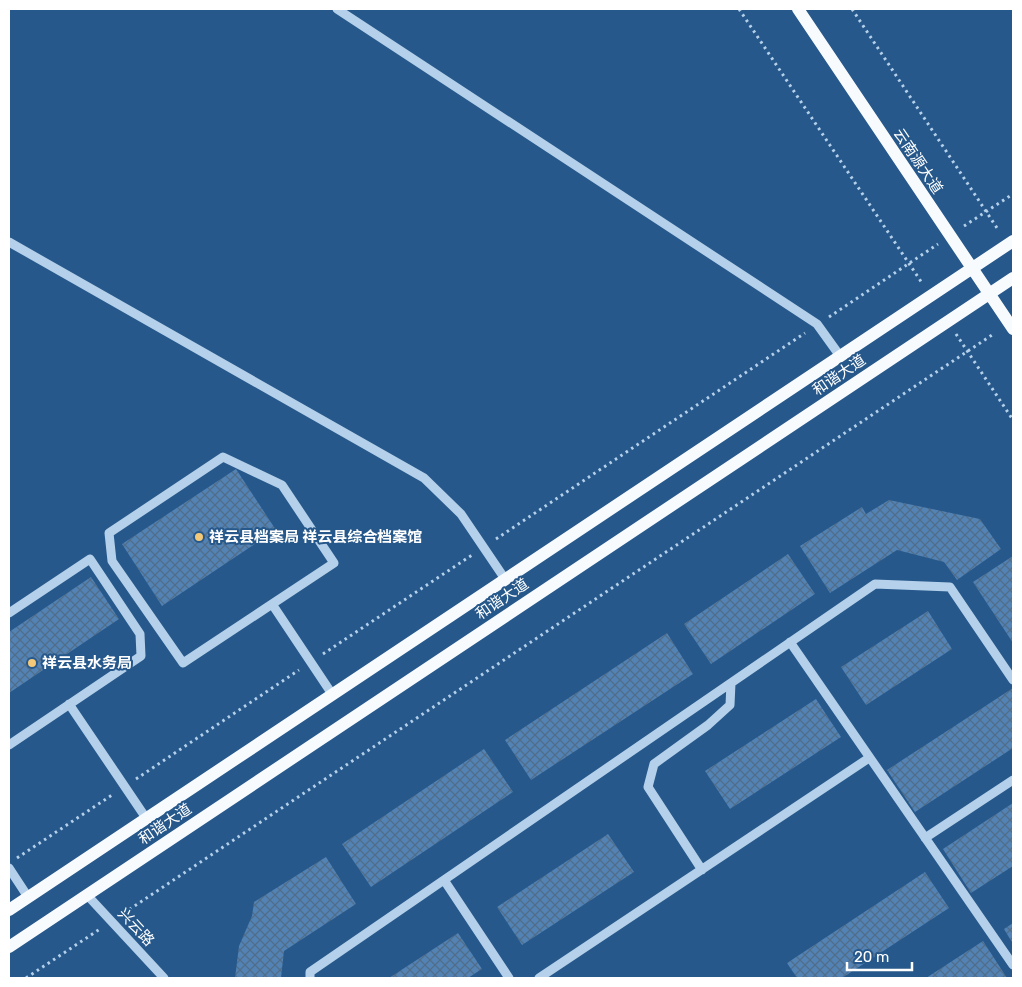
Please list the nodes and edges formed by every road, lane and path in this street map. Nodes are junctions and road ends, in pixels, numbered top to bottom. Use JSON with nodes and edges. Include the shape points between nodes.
{"nodes":[{"id":1,"x":337,"y":9,"type":"edge"},
{"id":2,"x":739,"y":9,"type":"edge"},
{"id":3,"x":798,"y":9,"type":"edge"},
{"id":4,"x":852,"y":9,"type":"edge"},
{"id":5,"x":1013,"y":194,"type":"edge"},
{"id":6,"x":986,"y":211,"type":"junction"},
{"id":7,"x":949,"y":236,"type":"junction"},
{"id":8,"x":9,"y":242,"type":"edge"},
{"id":9,"x":1011,"y":243,"type":"edge"},
{"id":10,"x":909,"y":263,"type":"junction"},
{"id":11,"x":973,"y":268,"type":"junction"},
{"id":12,"x":1013,"y":278,"type":"edge"},
{"id":13,"x":990,"y":294,"type":"junction"},
{"id":14,"x":931,"y":296,"type":"junction"},
{"id":15,"x":948,"y":322,"type":"junction"},
{"id":16,"x":817,"y":324,"type":"junction"},
{"id":17,"x":1011,"y":326,"type":"edge"},
{"id":18,"x":967,"y":351,"type":"junction"},
{"id":19,"x":840,"y":356,"type":"junction"},
{"id":20,"x":1013,"y":420,"type":"edge"},
{"id":21,"x":483,"y":547,"type":"junction"},
{"id":22,"x":505,"y":579,"type":"junction"},
{"id":23,"x":272,"y":604,"type":"junction"},
{"id":24,"x":9,"y":613,"type":"edge"},
{"id":25,"x":790,"y":642,"type":"junction"},
{"id":26,"x":311,"y":662,"type":"junction"},
{"id":27,"x":1013,"y":680,"type":"edge"},
{"id":28,"x":731,"y":683,"type":"junction"},
{"id":29,"x":332,"y":694,"type":"junction"},
{"id":30,"x":70,"y":704,"type":"junction"},
{"id":31,"x":9,"y":745,"type":"edge"},
{"id":32,"x":870,"y":758,"type":"junction"},
{"id":33,"x":1013,"y":780,"type":"edge"},
{"id":34,"x":124,"y":786,"type":"junction"},
{"id":35,"x":146,"y":818,"type":"junction"},
{"id":36,"x":925,"y":838,"type":"junction"},
{"id":37,"x":9,"y":863,"type":"edge"},
{"id":38,"x":9,"y":868,"type":"edge"},
{"id":39,"x":702,"y":870,"type":"junction"},
{"id":40,"x":444,"y":880,"type":"junction"},
{"id":41,"x":87,"y":895,"type":"junction"},
{"id":42,"x":28,"y":897,"type":"junction"},
{"id":43,"x":9,"y":910,"type":"edge"},
{"id":44,"x":111,"y":921,"type":"junction"},
{"id":45,"x":9,"y":947,"type":"edge"},
{"id":46,"x":1013,"y":965,"type":"edge"},
{"id":47,"x":26,"y":978,"type":"edge"},
{"id":48,"x":164,"y":978,"type":"edge"},
{"id":49,"x":310,"y":978,"type":"edge"},
{"id":50,"x":509,"y":978,"type":"edge"},
{"id":51,"x":539,"y":978,"type":"edge"}],
"edges":[{"from":1,"to":16,"type":"street"},
{"from":2,"to":10,"type":"path"},
{"from":3,"to":7,"type":"main road","name":"云南源大道"},
{"from":4,"to":6,"type":"path"},
{"from":5,"to":6,"type":"path"},
{"from":6,"to":7,"type":"path"},
{"from":6,"to":9,"type":"path"},
{"from":7,"to":10,"type":"path"},
{"from":7,"to":11,"type":"main road","name":"云南源大道"},
{"from":8,"to":21,"type":"street","via":[[424,478],[461,514]]},
{"from":9,"to":11,"type":"main road","name":"和谐大道"},
{"from":10,"to":14,"type":"path"},
{"from":10,"to":16,"type":"path"},
{"from":11,"to":13,"type":"main road","name":"云南源大道"},
{"from":11,"to":14,"type":"main road","name":"和谐大道"},
{"from":12,"to":13,"type":"main road","name":"和谐大道"},
{"from":13,"to":15,"type":"main road","name":"和谐大道"},
{"from":13,"to":17,"type":"main road","name":"云南源大道"},
{"from":14,"to":19,"type":"main road","name":"和谐大道"},
{"from":15,"to":18,"type":"path"},
{"from":15,"to":41,"type":"main road","name":"和谐大道"},
{"from":16,"to":19,"type":"street"},
{"from":16,"to":21,"type":"path"},
{"from":17,"to":18,"type":"path"},
{"from":18,"to":20,"type":"path"},
{"from":18,"to":44,"type":"path"},
{"from":19,"to":22,"type":"main road","name":"和谐大道"},
{"from":21,"to":22,"type":"street"},
{"from":21,"to":26,"type":"path"},
{"from":22,"to":29,"type":"main road","name":"和谐大道"},
{"from":23,"to":23,"type":"street","via":[[334,562],[282,485],[223,457],[109,532],[112,561],[183,663]]},
{"from":23,"to":26,"type":"street"},
{"from":24,"to":30,"type":"street","via":[[90,559],[140,634],[141,656]]},
{"from":25,"to":27,"type":"street","via":[[874,584],[950,587]]},
{"from":25,"to":28,"type":"street"},
{"from":25,"to":32,"type":"street"},
{"from":26,"to":29,"type":"street"},
{"from":26,"to":34,"type":"path"},
{"from":28,"to":39,"type":"street","via":[[730,705],[654,764],[648,787]]},
{"from":28,"to":40,"type":"street"},
{"from":29,"to":35,"type":"main road","name":"和谐大道"},
{"from":30,"to":31,"type":"street"},
{"from":30,"to":34,"type":"street"},
{"from":32,"to":36,"type":"street"},
{"from":32,"to":39,"type":"street"},
{"from":33,"to":36,"type":"street"},
{"from":34,"to":35,"type":"street"},
{"from":34,"to":37,"type":"path"},
{"from":35,"to":42,"type":"main road","name":"和谐大道"},
{"from":36,"to":46,"type":"street"},
{"from":38,"to":42,"type":"street"},
{"from":39,"to":51,"type":"street"},
{"from":40,"to":49,"type":"street","via":[[310,972]]},
{"from":40,"to":50,"type":"street"},
{"from":41,"to":44,"type":"street","name":"兴云路"},
{"from":41,"to":45,"type":"main road","name":"和谐大道"},
{"from":42,"to":43,"type":"main road","name":"和谐大道"},
{"from":44,"to":47,"type":"path"},
{"from":44,"to":48,"type":"street","name":"兴云路"}]}
